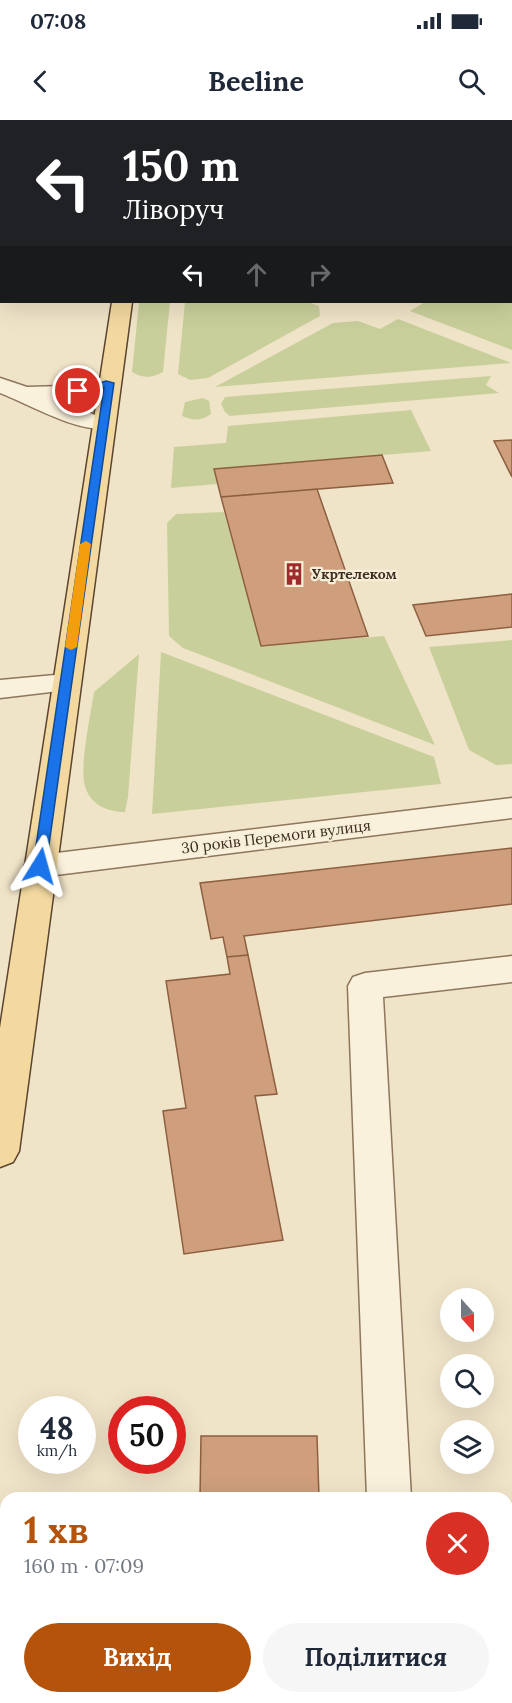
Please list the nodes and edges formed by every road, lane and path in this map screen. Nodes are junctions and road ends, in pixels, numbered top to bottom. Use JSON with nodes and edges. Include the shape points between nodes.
{"nodes":[{"id":1,"x":122,"y":303,"type":"edge"},
{"id":2,"x":109,"y":383,"type":"junction"},
{"id":3,"x":0,"y":385,"type":"edge"},
{"id":4,"x":23,"y":393,"type":"junction"},
{"id":5,"x":103,"y":423,"type":"junction"},
{"id":6,"x":66,"y":683,"type":"junction"},
{"id":7,"x":0,"y":689,"type":"edge"},
{"id":8,"x":512,"y":808,"type":"edge"},
{"id":9,"x":40,"y":866,"type":"junction"},
{"id":10,"x":512,"y":969,"type":"edge"},
{"id":11,"x":0,"y":1151,"type":"edge"},
{"id":12,"x":389,"y":1492,"type":"edge"}],
"edges":[{"from":1,"to":2,"type":"main road"},
{"from":2,"to":4,"type":"street","via":[[63,393]]},
{"from":2,"to":5,"type":"main road"},
{"from":3,"to":4,"type":"street"},
{"from":4,"to":5,"type":"street","via":[[91,423]]},
{"from":5,"to":6,"type":"main road"},
{"from":6,"to":7,"type":"street"},
{"from":6,"to":9,"type":"main road"},
{"from":8,"to":9,"type":"street","name":"30 років Перемоги вулиця"},
{"from":9,"to":11,"type":"main road"},
{"from":10,"to":12,"type":"street","via":[[364,986]]}]}
